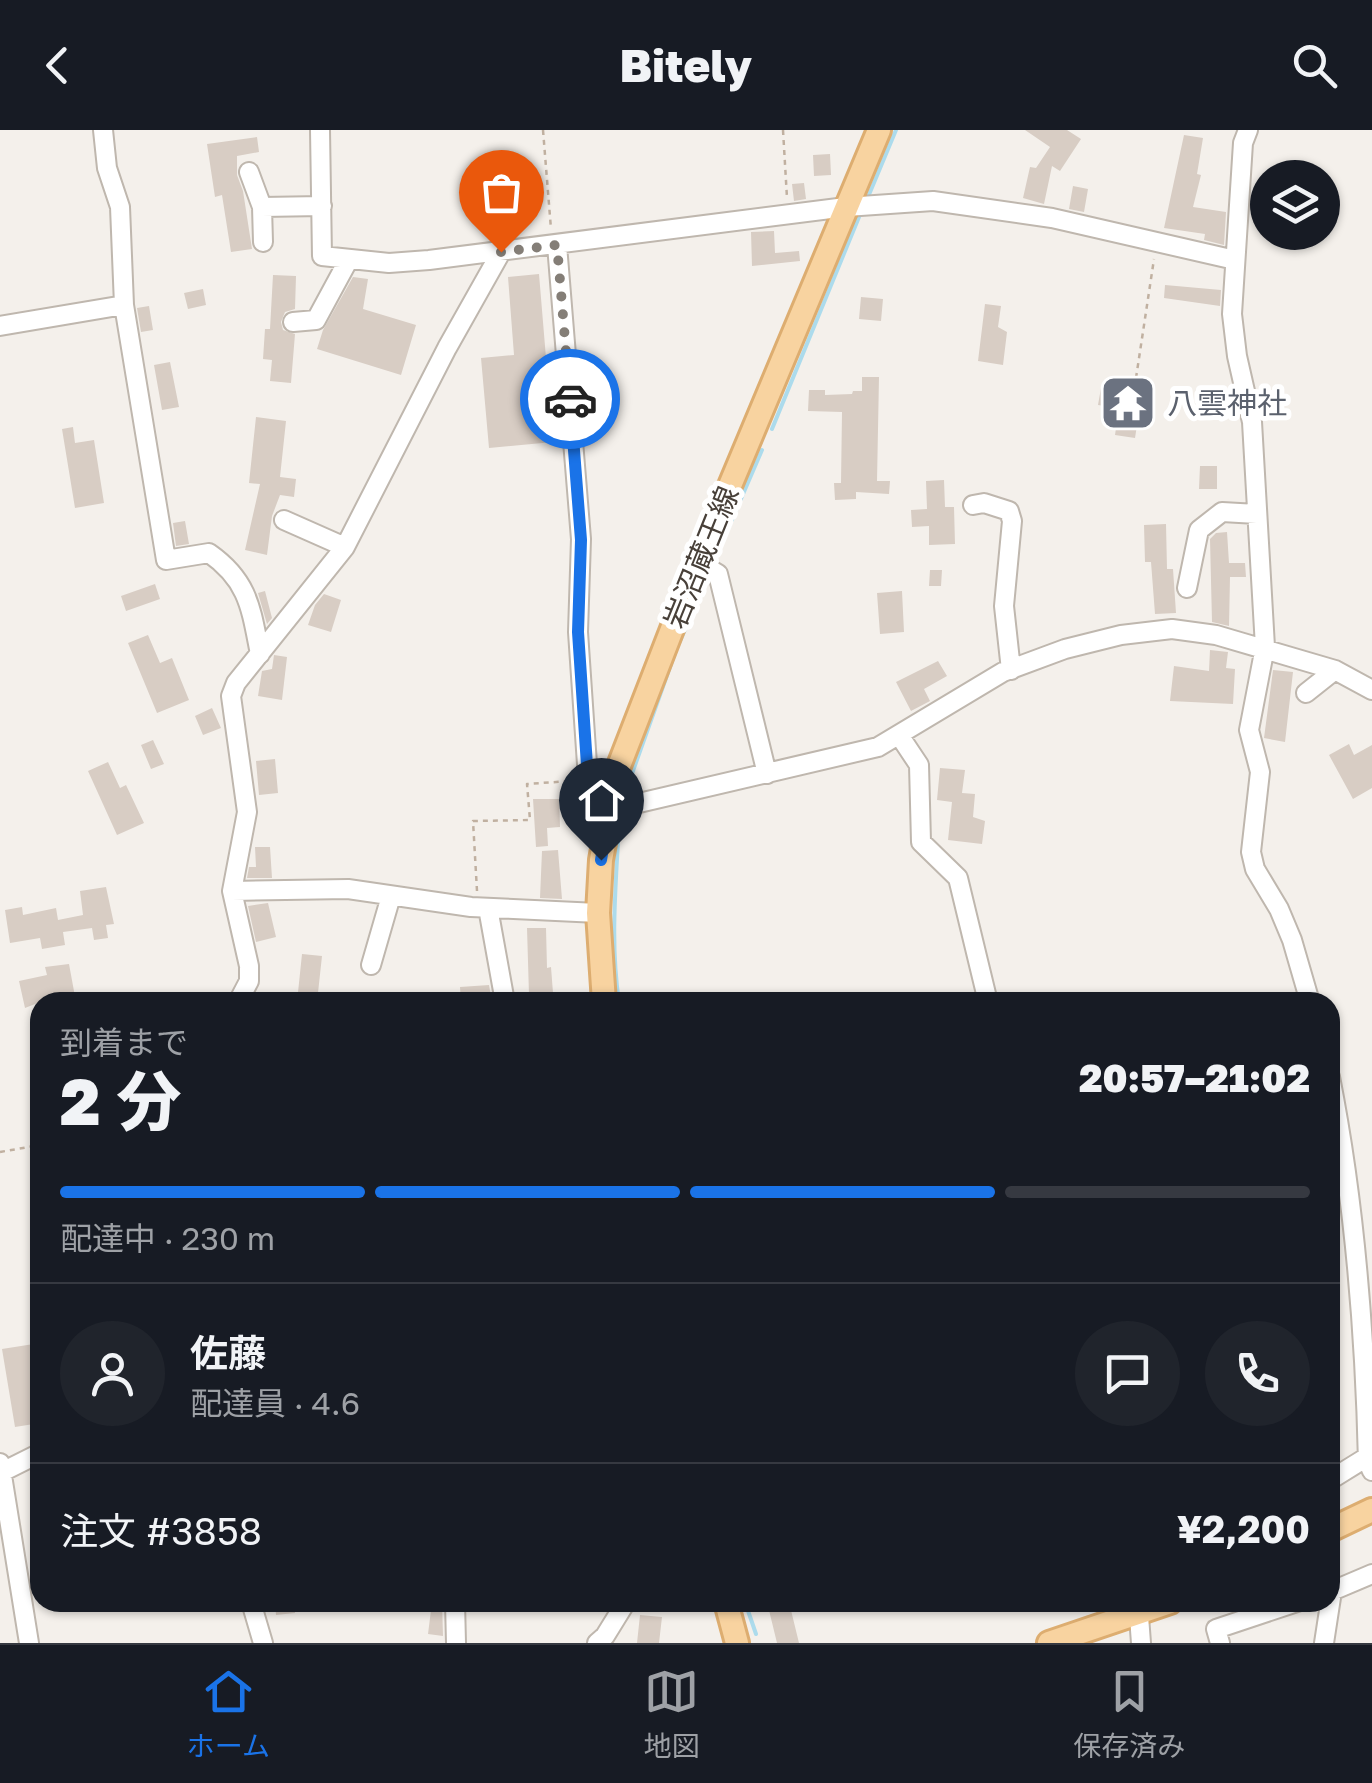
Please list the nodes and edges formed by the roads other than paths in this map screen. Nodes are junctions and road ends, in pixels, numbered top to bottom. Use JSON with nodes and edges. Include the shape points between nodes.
{"nodes":[{"id":1,"x":103,"y":130,"type":"edge"},
{"id":2,"x":320,"y":130,"type":"edge"},
{"id":3,"x":879,"y":130,"type":"edge"},
{"id":4,"x":1248,"y":130,"type":"edge"},
{"id":5,"x":249,"y":172,"type":"dead end"},
{"id":6,"x":322,"y":206,"type":"junction"},
{"id":7,"x":262,"y":207,"type":"junction"},
{"id":8,"x":846,"y":207,"type":"junction"},
{"id":9,"x":263,"y":242,"type":"dead end"},
{"id":10,"x":554,"y":245,"type":"junction"},
{"id":11,"x":501,"y":252,"type":"junction"},
{"id":12,"x":349,"y":259,"type":"junction"},
{"id":13,"x":1235,"y":260,"type":"junction"},
{"id":14,"x":124,"y":305,"type":"junction"},
{"id":15,"x":293,"y":322,"type":"dead end"},
{"id":16,"x":0,"y":326,"type":"edge"},
{"id":17,"x":973,"y":504,"type":"dead end"},
{"id":18,"x":1257,"y":514,"type":"junction"},
{"id":19,"x":284,"y":520,"type":"dead end"},
{"id":20,"x":346,"y":547,"type":"junction"},
{"id":21,"x":698,"y":562,"type":"junction"},
{"id":22,"x":1186,"y":588,"type":"dead end"},
{"id":23,"x":1265,"y":647,"type":"junction"},
{"id":24,"x":260,"y":654,"type":"junction"},
{"id":25,"x":1011,"y":670,"type":"junction"},
{"id":26,"x":1335,"y":670,"type":"junction"},
{"id":27,"x":1372,"y":690,"type":"edge"},
{"id":28,"x":1306,"y":693,"type":"dead end"},
{"id":29,"x":899,"y":735,"type":"junction"},
{"id":30,"x":767,"y":774,"type":"junction"},
{"id":31,"x":610,"y":802,"type":"junction"},
{"id":32,"x":232,"y":891,"type":"junction"},
{"id":33,"x":390,"y":896,"type":"junction"},
{"id":34,"x":483,"y":908,"type":"junction"},
{"id":35,"x":598,"y":912,"type":"junction"},
{"id":36,"x":371,"y":965,"type":"dead end"},
{"id":37,"x":243,"y":992,"type":"edge"},
{"id":38,"x":503,"y":992,"type":"edge"},
{"id":39,"x":603,"y":992,"type":"edge"},
{"id":40,"x":986,"y":992,"type":"edge"},
{"id":41,"x":1307,"y":992,"type":"edge"},
{"id":42,"x":1340,"y":1173,"type":"edge"},
{"id":43,"x":30,"y":1457,"type":"edge"},
{"id":44,"x":1370,"y":1461,"type":"edge"},
{"id":45,"x":0,"y":1470,"type":"edge"},
{"id":46,"x":1340,"y":1475,"type":"edge"},
{"id":47,"x":1372,"y":1510,"type":"edge"},
{"id":48,"x":1340,"y":1525,"type":"edge"},
{"id":49,"x":1372,"y":1574,"type":"edge"},
{"id":50,"x":1340,"y":1588,"type":"edge"},
{"id":51,"x":255,"y":1612,"type":"edge"},
{"id":52,"x":455,"y":1612,"type":"edge"},
{"id":53,"x":619,"y":1612,"type":"edge"},
{"id":54,"x":729,"y":1612,"type":"edge"},
{"id":55,"x":1129,"y":1612,"type":"edge"},
{"id":56,"x":1139,"y":1612,"type":"edge"},
{"id":57,"x":1268,"y":1612,"type":"edge"},
{"id":58,"x":1328,"y":1612,"type":"edge"},
{"id":59,"x":30,"y":1643,"type":"edge"},
{"id":60,"x":263,"y":1643,"type":"edge"},
{"id":61,"x":456,"y":1643,"type":"edge"},
{"id":62,"x":597,"y":1643,"type":"edge"},
{"id":63,"x":737,"y":1643,"type":"edge"},
{"id":64,"x":1049,"y":1643,"type":"edge"},
{"id":65,"x":1141,"y":1643,"type":"edge"},
{"id":66,"x":1220,"y":1643,"type":"edge"},
{"id":67,"x":1324,"y":1643,"type":"edge"}],
"edges":[{"from":1,"to":14,"type":"street","via":[[120,206]]},
{"from":2,"to":6,"type":"street"},
{"from":3,"to":8,"type":"main road","name":"岩沼蔵王線"},
{"from":4,"to":13,"type":"street"},
{"from":5,"to":7,"type":"street"},
{"from":6,"to":7,"type":"street"},
{"from":6,"to":12,"type":"street","via":[[322,256]]},
{"from":7,"to":9,"type":"street"},
{"from":8,"to":10,"type":"street"},
{"from":8,"to":13,"type":"street","via":[[933,201],[1052,218]]},
{"from":8,"to":21,"type":"main road","name":"岩沼蔵王線"},
{"from":10,"to":11,"type":"street"},
{"from":10,"to":31,"type":"street","via":[[581,540],[578,632],[588,780]]},
{"from":11,"to":12,"type":"street","via":[[390,263]]},
{"from":11,"to":20,"type":"street"},
{"from":12,"to":15,"type":"street","via":[[316,320]]},
{"from":13,"to":18,"type":"street","via":[[1232,314],[1252,422]]},
{"from":14,"to":16,"type":"street"},
{"from":14,"to":24,"type":"street","via":[[166,560],[209,553],[224,564],[247,594]]},
{"from":17,"to":25,"type":"street","via":[[1009,511],[1012,521],[1004,606]]},
{"from":18,"to":22,"type":"street","via":[[1222,512],[1198,530]]},
{"from":18,"to":23,"type":"street"},
{"from":19,"to":20,"type":"street"},
{"from":20,"to":24,"type":"street"},
{"from":21,"to":30,"type":"street","via":[[718,574]]},
{"from":21,"to":31,"type":"main road","name":"岩沼蔵王線","via":[[631,729]]},
{"from":23,"to":25,"type":"street","via":[[1172,630],[1121,635]]},
{"from":23,"to":26,"type":"street"},
{"from":23,"to":41,"type":"street","via":[[1250,730],[1260,772],[1250,852],[1279,908]]},
{"from":24,"to":32,"type":"street","via":[[232,696],[247,812]]},
{"from":25,"to":29,"type":"street"},
{"from":26,"to":27,"type":"street"},
{"from":26,"to":28,"type":"street"},
{"from":29,"to":30,"type":"street","via":[[878,747]]},
{"from":29,"to":40,"type":"street","via":[[918,765],[921,842],[958,878]]},
{"from":30,"to":31,"type":"street"},
{"from":31,"to":35,"type":"main road","name":"岩沼蔵王線"},
{"from":32,"to":33,"type":"street","via":[[348,889]]},
{"from":32,"to":37,"type":"street","via":[[249,966]]},
{"from":33,"to":34,"type":"street"},
{"from":33,"to":36,"type":"street"},
{"from":34,"to":35,"type":"street"},
{"from":34,"to":38,"type":"street"},
{"from":35,"to":39,"type":"main road","name":"岩沼蔵王線"},
{"from":42,"to":44,"type":"street","via":[[1359,1300]]},
{"from":43,"to":45,"type":"street"},
{"from":44,"to":46,"type":"street"},
{"from":45,"to":59,"type":"street"},
{"from":47,"to":48,"type":"main road"},
{"from":49,"to":50,"type":"street"},
{"from":51,"to":60,"type":"street"},
{"from":52,"to":61,"type":"street"},
{"from":53,"to":62,"type":"street"},
{"from":54,"to":63,"type":"main road"},
{"from":55,"to":64,"type":"main road"},
{"from":56,"to":65,"type":"street"},
{"from":57,"to":66,"type":"street","via":[[1216,1629]]},
{"from":58,"to":67,"type":"street"}]}
